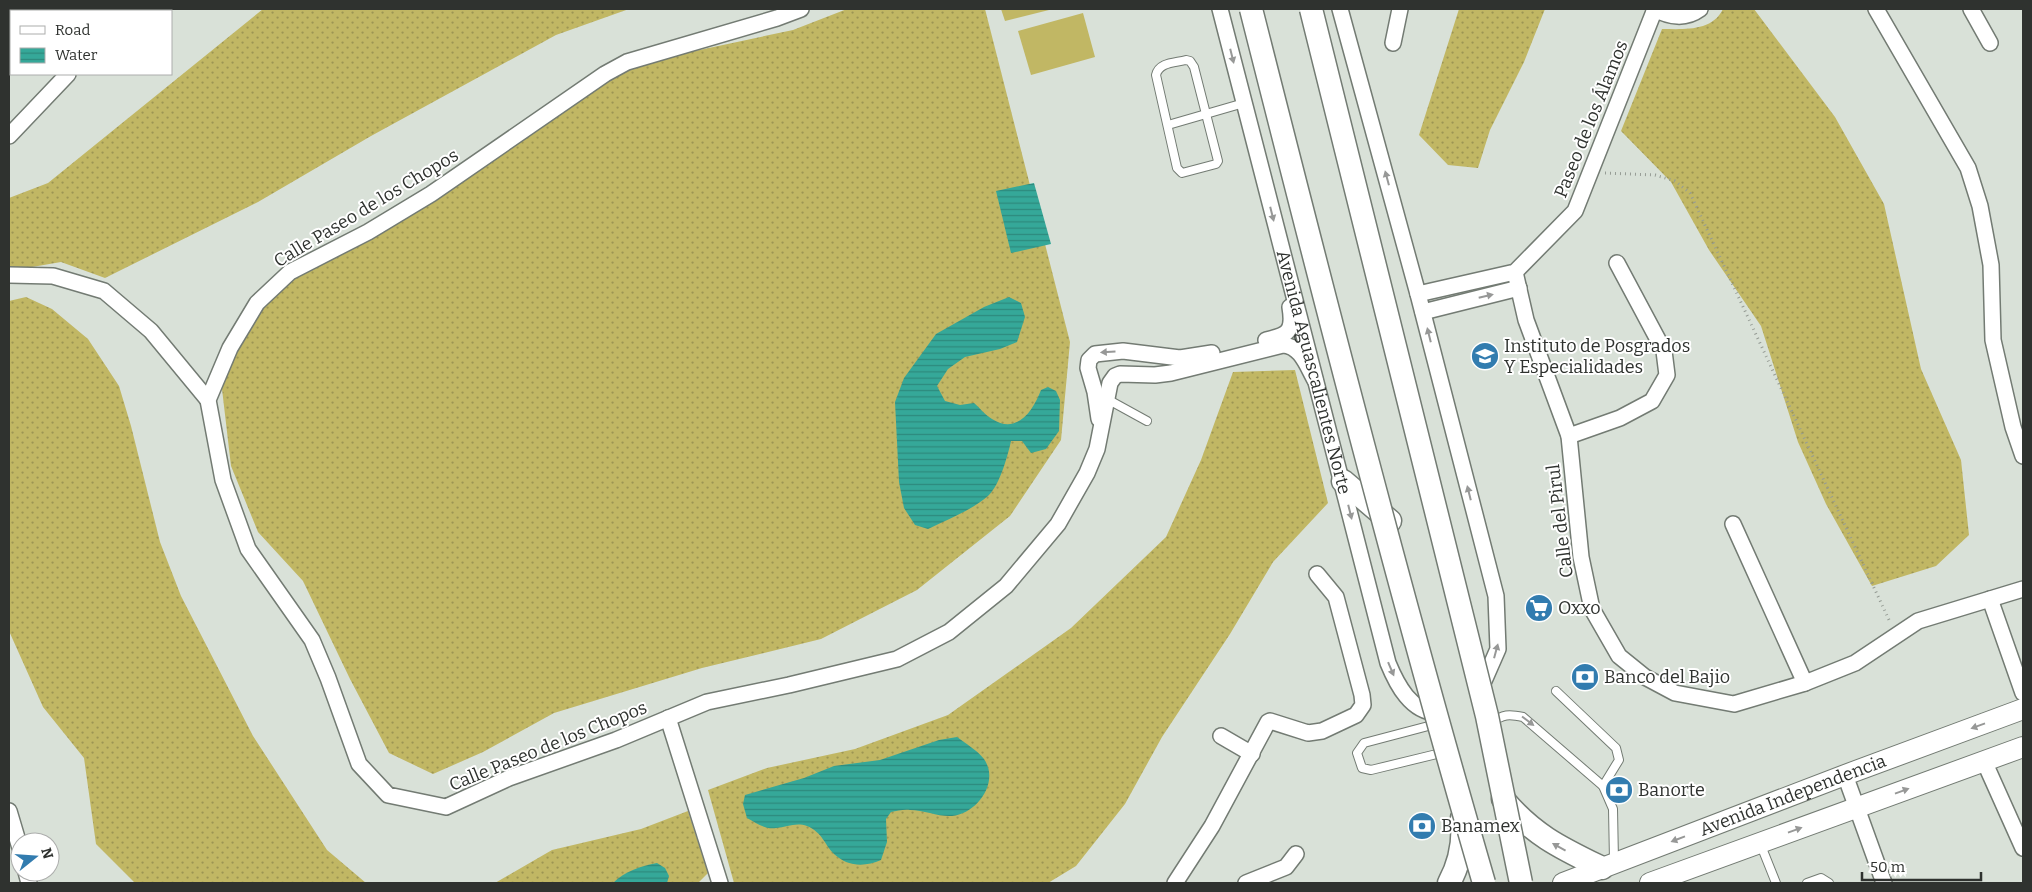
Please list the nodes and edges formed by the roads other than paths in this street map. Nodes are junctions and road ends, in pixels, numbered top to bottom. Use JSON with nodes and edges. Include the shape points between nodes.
{"nodes":[{"id":1,"x":801,"y":9,"type":"edge"},
{"id":2,"x":1220,"y":9,"type":"edge"},
{"id":3,"x":1251,"y":9,"type":"edge"},
{"id":4,"x":1255,"y":9,"type":"edge"},
{"id":5,"x":1301,"y":9,"type":"edge"},
{"id":6,"x":1311,"y":9,"type":"edge"},
{"id":7,"x":1340,"y":9,"type":"edge"},
{"id":8,"x":1400,"y":9,"type":"edge"},
{"id":9,"x":1655,"y":9,"type":"edge"},
{"id":10,"x":1700,"y":9,"type":"edge"},
{"id":11,"x":1876,"y":9,"type":"edge"},
{"id":12,"x":1971,"y":9,"type":"edge"},
{"id":13,"x":1393,"y":43,"type":"dead end"},
{"id":14,"x":1990,"y":43,"type":"dead end"},
{"id":15,"x":67,"y":75,"type":"edge"},
{"id":16,"x":1244,"y":103,"type":"junction"},
{"id":17,"x":1206,"y":114,"type":"junction"},
{"id":18,"x":1168,"y":125,"type":"junction"},
{"id":19,"x":9,"y":136,"type":"edge"},
{"id":20,"x":1281,"y":253,"type":"junction"},
{"id":21,"x":1617,"y":263,"type":"dead end"},
{"id":22,"x":1515,"y":272,"type":"junction"},
{"id":23,"x":9,"y":275,"type":"edge"},
{"id":24,"x":1518,"y":288,"type":"junction"},
{"id":25,"x":1418,"y":294,"type":"junction"},
{"id":26,"x":1423,"y":312,"type":"junction"},
{"id":27,"x":1315,"y":380,"type":"junction"},
{"id":28,"x":1107,"y":399,"type":"junction"},
{"id":29,"x":208,"y":400,"type":"junction"},
{"id":30,"x":1147,"y":421,"type":"dead end"},
{"id":31,"x":1100,"y":433,"type":"junction"},
{"id":32,"x":1569,"y":436,"type":"junction"},
{"id":33,"x":2023,"y":456,"type":"edge"},
{"id":34,"x":1343,"y":482,"type":"junction"},
{"id":35,"x":1391,"y":521,"type":"junction"},
{"id":36,"x":1733,"y":524,"type":"dead end"},
{"id":37,"x":1317,"y":574,"type":"dead end"},
{"id":38,"x":2023,"y":590,"type":"edge"},
{"id":39,"x":1995,"y":598,"type":"junction"},
{"id":40,"x":2023,"y":667,"type":"edge"},
{"id":41,"x":1805,"y":684,"type":"junction"},
{"id":42,"x":1556,"y":691,"type":"dead end"},
{"id":43,"x":2023,"y":693,"type":"edge"},
{"id":44,"x":1477,"y":696,"type":"junction"},
{"id":45,"x":2023,"y":709,"type":"edge"},
{"id":46,"x":668,"y":718,"type":"junction"},
{"id":47,"x":1438,"y":718,"type":"junction"},
{"id":48,"x":1486,"y":727,"type":"junction"},
{"id":49,"x":1221,"y":736,"type":"dead end"},
{"id":50,"x":2023,"y":747,"type":"edge"},
{"id":51,"x":1445,"y":752,"type":"junction"},
{"id":52,"x":1252,"y":754,"type":"junction"},
{"id":53,"x":1984,"y":761,"type":"junction"},
{"id":54,"x":1845,"y":775,"type":"junction"},
{"id":55,"x":1604,"y":786,"type":"junction"},
{"id":56,"x":1503,"y":799,"type":"junction"},
{"id":57,"x":1857,"y":807,"type":"junction"},
{"id":58,"x":9,"y":811,"type":"edge"},
{"id":59,"x":1462,"y":812,"type":"junction"},
{"id":60,"x":2019,"y":829,"type":"edge"},
{"id":61,"x":15,"y":832,"type":"edge"},
{"id":62,"x":1760,"y":843,"type":"junction"},
{"id":63,"x":2023,"y":848,"type":"edge"},
{"id":64,"x":1296,"y":854,"type":"dead end"},
{"id":65,"x":1608,"y":866,"type":"junction"},
{"id":66,"x":720,"y":883,"type":"edge"},
{"id":67,"x":1175,"y":883,"type":"edge"},
{"id":68,"x":1246,"y":883,"type":"edge"},
{"id":69,"x":1449,"y":883,"type":"edge"},
{"id":70,"x":1472,"y":883,"type":"edge"},
{"id":71,"x":1483,"y":883,"type":"edge"},
{"id":72,"x":1521,"y":883,"type":"edge"},
{"id":73,"x":1527,"y":883,"type":"edge"},
{"id":74,"x":1563,"y":883,"type":"edge"},
{"id":75,"x":1650,"y":883,"type":"edge"},
{"id":76,"x":1776,"y":883,"type":"edge"},
{"id":77,"x":1807,"y":883,"type":"edge"},
{"id":78,"x":1829,"y":883,"type":"edge"},
{"id":79,"x":1884,"y":883,"type":"edge"}],
"edges":[{"from":1,"to":29,"type":"street","name":"Calle Paseo de los Chopos","via":[[627,62],[431,194],[368,232],[290,272],[257,303],[230,348]]},
{"from":2,"to":16,"type":"street","name":"Avenida Aguascalientes Norte","one_way":true},
{"from":3,"to":59,"type":"main road","bridge":true},
{"from":4,"to":35,"type":"main road","name":"Avenida Aguascalientes Norte"},
{"from":5,"to":44,"type":"main road"},
{"from":6,"to":72,"type":"main road","bridge":true,"via":[[1487,716]]},
{"from":25,"to":7,"type":"street","one_way":true},
{"from":8,"to":13,"type":"street"},
{"from":9,"to":10,"type":"street","name":"Paseo de los Álamos","via":[[1668,16],[1684,16]]},
{"from":9,"to":22,"type":"street","name":"Paseo de los Álamos","via":[[1575,211]]},
{"from":11,"to":33,"type":"street","via":[[1968,168],[1980,206],[1991,265],[1993,340]]},
{"from":12,"to":14,"type":"street"},
{"from":15,"to":19,"type":"street"},
{"from":16,"to":17,"type":"lane"},
{"from":16,"to":20,"type":"street","name":"Avenida Aguascalientes Norte","one_way":true},
{"from":17,"to":18,"type":"lane"},
{"from":17,"to":18,"type":"lane","via":[[1218,158],[1216,164],[1182,173],[1179,171]]},
{"from":17,"to":18,"type":"lane","via":[[1190,62],[1162,65],[1156,75]]},
{"from":20,"to":27,"type":"street","name":"Avenida Aguascalientes Norte"},
{"from":20,"to":31,"type":"street","name":"Calle Paseo de los Chopos","one_way":true,"via":[[1281,270],[1291,318],[1287,333],[1188,357],[1123,351],[1095,354],[1088,368],[1095,392]]},
{"from":21,"to":32,"type":"street","via":[[1664,351],[1667,375],[1652,401],[1620,418]]},
{"from":22,"to":24,"type":"street","name":"Calle del Pirul"},
{"from":22,"to":25,"type":"street"},
{"from":23,"to":29,"type":"street","via":[[53,276],[104,291],[151,331]]},
{"from":26,"to":24,"type":"street","one_way":true},
{"from":24,"to":32,"type":"street","name":"Calle del Pirul","via":[[1526,320]]},
{"from":25,"to":26,"type":"street"},
{"from":44,"to":26,"type":"street","one_way":true,"via":[[1498,649],[1496,596]]},
{"from":27,"to":28,"type":"street","name":"Calle Paseo de los Chopos","via":[[1296,349],[1283,345],[1171,373],[1120,374],[1110,383]]},
{"from":27,"to":34,"type":"street","name":"Avenida Aguascalientes Norte"},
{"from":28,"to":30,"type":"lane"},
{"from":28,"to":31,"type":"street","name":"Calle Paseo de los Chopos"},
{"from":29,"to":46,"type":"street","name":"Calle Paseo de los Chopos","via":[[223,480],[248,549],[312,640],[359,764],[388,795],[446,807],[509,778]]},
{"from":31,"to":46,"type":"street","name":"Calle Paseo de los Chopos","via":[[1087,473],[1058,524],[1006,586],[949,632],[897,659],[707,702]]},
{"from":32,"to":41,"type":"street","name":"Calle del Pirul","via":[[1580,557],[1592,609],[1619,656],[1645,677],[1675,693],[1734,704]]},
{"from":34,"to":35,"type":"main road"},
{"from":34,"to":47,"type":"street","name":"Avenida Aguascalientes Norte","one_way":true,"via":[[1388,663],[1397,683],[1411,701]]},
{"from":35,"to":47,"type":"main road","name":"Avenida Aguascalientes Norte"},
{"from":36,"to":41,"type":"street"},
{"from":37,"to":52,"type":"street","via":[[1336,597],[1362,705],[1356,715],[1322,731],[1308,733],[1269,721]]},
{"from":38,"to":39,"type":"street","name":"Calle del Pirul"},
{"from":39,"to":40,"type":"street"},
{"from":39,"to":41,"type":"street","name":"Calle del Pirul","via":[[1918,622],[1855,662]]},
{"from":39,"to":43,"type":"street"},
{"from":42,"to":55,"type":"lane","via":[[1616,748],[1619,760]]},
{"from":44,"to":48,"type":"main road"},
{"from":45,"to":54,"type":"main road","name":"Avenida Independencia","one_way":true},
{"from":46,"to":66,"type":"street","name":"Calle Paseo de los Chopos"},
{"from":47,"to":51,"type":"main road","name":"Avenida Aguascalientes Norte"},
{"from":47,"to":51,"type":"lane","via":[[1364,743],[1357,753],[1362,768],[1371,770]]},
{"from":48,"to":55,"type":"lane","one_way":true,"via":[[1501,715],[1523,717]]},
{"from":48,"to":56,"type":"main road"},
{"from":49,"to":52,"type":"street"},
{"from":50,"to":53,"type":"main road","name":"Avenida Independencia"},
{"from":51,"to":59,"type":"main road","name":"Avenida Aguascalientes Norte"},
{"from":52,"to":67,"type":"street","via":[[1212,826]]},
{"from":57,"to":53,"type":"main road","name":"Avenida Independencia","one_way":true},
{"from":53,"to":60,"type":"street"},
{"from":54,"to":57,"type":"street"},
{"from":54,"to":65,"type":"main road","name":"Avenida Independencia","one_way":true},
{"from":55,"to":65,"type":"lane","via":[[1613,809]]},
{"from":65,"to":56,"type":"main road","one_way":true,"via":[[1547,840]]},
{"from":56,"to":73,"type":"main road"},
{"from":62,"to":57,"type":"main road","name":"Avenida Independencia","one_way":true},
{"from":57,"to":79,"type":"street"},
{"from":58,"to":61,"type":"street"},
{"from":59,"to":69,"type":"main road","via":[[1461,849]]},
{"from":59,"to":70,"type":"main road","via":[[1458,826]]},
{"from":59,"to":71,"type":"main road","bridge":true},
{"from":60,"to":63,"type":"street"},
{"from":62,"to":75,"type":"main road","name":"Avenida Independencia"},
{"from":62,"to":76,"type":"lane"},
{"from":64,"to":68,"type":"street","via":[[1286,867]]},
{"from":65,"to":74,"type":"main road","name":"Avenida Independencia"},
{"from":77,"to":78,"type":"lane","via":[[1821,878]]}]}
